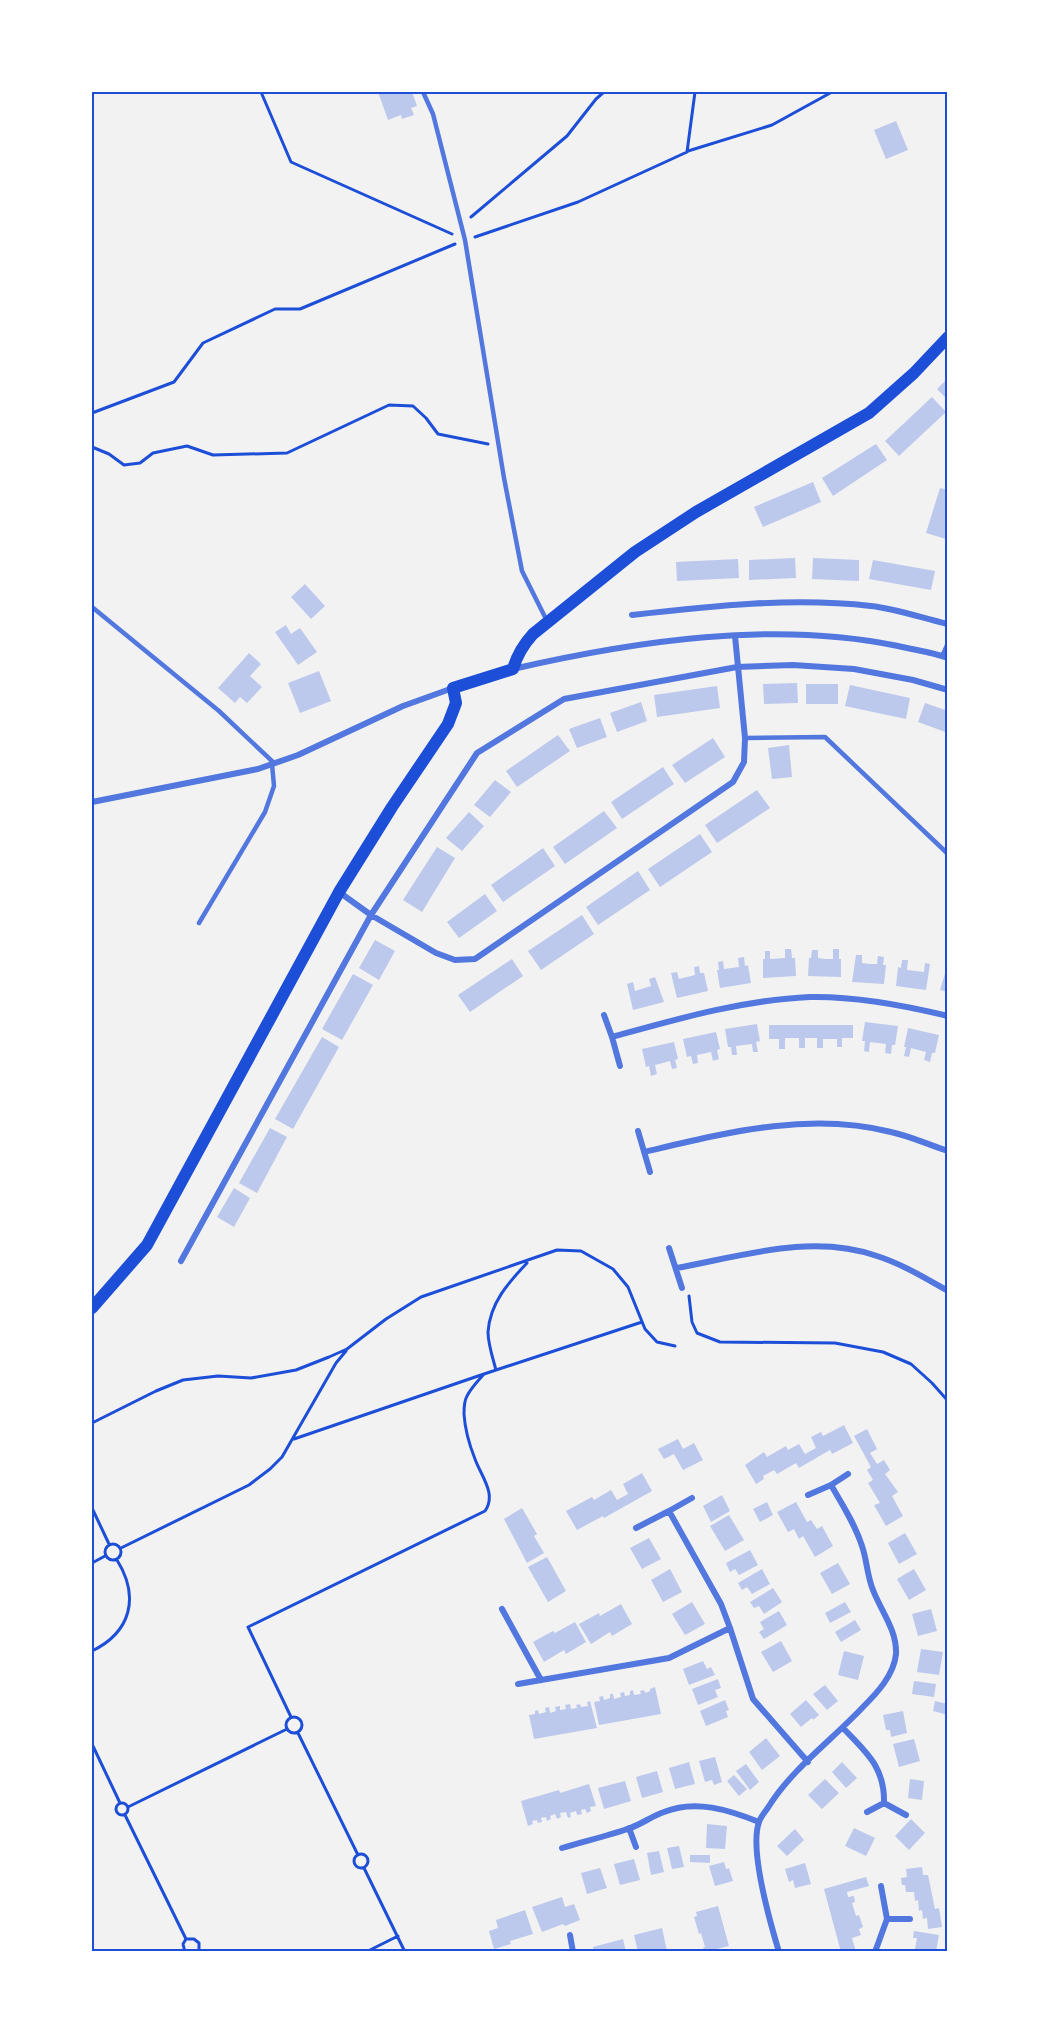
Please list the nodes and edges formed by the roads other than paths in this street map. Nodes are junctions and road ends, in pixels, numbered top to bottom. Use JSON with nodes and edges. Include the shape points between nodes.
{"nodes":[{"id":1,"x":423,"y":92,"type":"edge"},
{"id":2,"x":948,"y":337,"type":"edge"},
{"id":3,"x":92,"y":607,"type":"edge"},
{"id":4,"x":632,"y":615,"type":"dead end"},
{"id":5,"x":548,"y":622,"type":"junction"},
{"id":6,"x":948,"y":624,"type":"edge"},
{"id":7,"x":735,"y":636,"type":"junction"},
{"id":8,"x":948,"y":645,"type":"edge"},
{"id":9,"x":946,"y":657,"type":"edge"},
{"id":10,"x":737,"y":667,"type":"junction"},
{"id":11,"x":513,"y":669,"type":"junction"},
{"id":12,"x":453,"y":688,"type":"junction"},
{"id":13,"x":948,"y":690,"type":"edge"},
{"id":14,"x":745,"y":738,"type":"junction"},
{"id":15,"x":273,"y":764,"type":"junction"},
{"id":16,"x":92,"y":802,"type":"edge"},
{"id":17,"x":948,"y":854,"type":"edge"},
{"id":18,"x":339,"y":892,"type":"junction"},
{"id":19,"x":371,"y":915,"type":"junction"},
{"id":20,"x":199,"y":923,"type":"dead end"},
{"id":21,"x":604,"y":1015,"type":"dead end"},
{"id":22,"x":948,"y":1016,"type":"edge"},
{"id":23,"x":612,"y":1037,"type":"junction"},
{"id":24,"x":620,"y":1066,"type":"dead end"},
{"id":25,"x":639,"y":1131,"type":"dead end"},
{"id":26,"x":948,"y":1151,"type":"edge"},
{"id":27,"x":645,"y":1152,"type":"junction"},
{"id":28,"x":650,"y":1172,"type":"dead end"},
{"id":29,"x":669,"y":1248,"type":"dead end"},
{"id":30,"x":182,"y":1261,"type":"dead end"},
{"id":31,"x":677,"y":1268,"type":"junction"},
{"id":32,"x":682,"y":1288,"type":"road end"},
{"id":33,"x":948,"y":1291,"type":"edge"},
{"id":34,"x":92,"y":1308,"type":"edge"},
{"id":35,"x":848,"y":1474,"type":"dead end"},
{"id":36,"x":831,"y":1485,"type":"junction"},
{"id":37,"x":808,"y":1495,"type":"dead end"},
{"id":38,"x":692,"y":1498,"type":"dead end"},
{"id":39,"x":669,"y":1511,"type":"junction"},
{"id":40,"x":636,"y":1528,"type":"dead end"},
{"id":41,"x":502,"y":1609,"type":"dead end"},
{"id":42,"x":730,"y":1628,"type":"junction"},
{"id":43,"x":541,"y":1680,"type":"junction"},
{"id":44,"x":518,"y":1684,"type":"dead end"},
{"id":45,"x":843,"y":1728,"type":"junction"},
{"id":46,"x":808,"y":1762,"type":"junction"},
{"id":47,"x":884,"y":1803,"type":"junction"},
{"id":48,"x":867,"y":1812,"type":"dead end"},
{"id":49,"x":906,"y":1815,"type":"dead end"},
{"id":50,"x":759,"y":1822,"type":"junction"},
{"id":51,"x":630,"y":1828,"type":"junction"},
{"id":52,"x":636,"y":1847,"type":"dead end"},
{"id":53,"x":562,"y":1848,"type":"dead end"},
{"id":54,"x":881,"y":1886,"type":"dead end"},
{"id":55,"x":887,"y":1919,"type":"junction"},
{"id":56,"x":910,"y":1919,"type":"dead end"},
{"id":57,"x":570,"y":1935,"type":"dead end"},
{"id":58,"x":573,"y":1952,"type":"edge"},
{"id":59,"x":779,"y":1952,"type":"edge"},
{"id":60,"x":875,"y":1952,"type":"edge"}],
"edges":[{"from":1,"to":5,"type":"lane","via":[[433,114],[465,240],[522,571]]},
{"from":2,"to":5,"type":"main road","via":[[915,374],[869,412],[635,552]]},
{"from":3,"to":15,"type":"lane","via":[[219,711]]},
{"from":4,"to":6,"type":"street","via":[[782,602],[871,606]]},
{"from":5,"to":11,"type":"main road","via":[[523,645]]},
{"from":7,"to":9,"type":"street","via":[[817,635],[868,640]]},
{"from":7,"to":10,"type":"street"},
{"from":7,"to":11,"type":"street","via":[[581,653]]},
{"from":8,"to":9,"type":"street"},
{"from":10,"to":13,"type":"street","via":[[854,669]]},
{"from":10,"to":14,"type":"street"},
{"from":10,"to":19,"type":"street","via":[[564,699],[477,753]]},
{"from":11,"to":12,"type":"main road"},
{"from":12,"to":15,"type":"street"},
{"from":12,"to":18,"type":"main road","via":[[456,703],[448,724]]},
{"from":14,"to":17,"type":"lane","via":[[825,737]]},
{"from":14,"to":19,"type":"street","via":[[744,762],[733,782],[475,959],[455,960],[436,952]]},
{"from":15,"to":16,"type":"street"},
{"from":15,"to":20,"type":"lane","via":[[274,786],[265,812]]},
{"from":18,"to":19,"type":"street"},
{"from":18,"to":34,"type":"main road","via":[[147,1245]]},
{"from":19,"to":30,"type":"street"},
{"from":21,"to":23,"type":"street"},
{"from":22,"to":23,"type":"street","via":[[872,1001],[794,998],[712,1010]]},
{"from":23,"to":24,"type":"street"},
{"from":25,"to":27,"type":"street"},
{"from":26,"to":27,"type":"street","via":[[890,1131],[803,1124],[731,1131]]},
{"from":27,"to":28,"type":"street"},
{"from":29,"to":31,"type":"street"},
{"from":31,"to":32,"type":"street"},
{"from":31,"to":33,"type":"street","via":[[800,1245],[826,1246],[895,1262]]},
{"from":35,"to":36,"type":"street"},
{"from":36,"to":37,"type":"street"},
{"from":36,"to":45,"type":"street","via":[[859,1538],[870,1582],[888,1619],[896,1654],[877,1693]]},
{"from":38,"to":39,"type":"street"},
{"from":39,"to":40,"type":"street"},
{"from":39,"to":42,"type":"street","via":[[721,1604]]},
{"from":41,"to":43,"type":"street"},
{"from":42,"to":43,"type":"street","via":[[669,1658]]},
{"from":42,"to":46,"type":"street","via":[[753,1699]]},
{"from":43,"to":44,"type":"street"},
{"from":45,"to":46,"type":"street"},
{"from":45,"to":47,"type":"street","via":[[875,1762]]},
{"from":46,"to":50,"type":"street","via":[[780,1788]]},
{"from":47,"to":48,"type":"street"},
{"from":47,"to":49,"type":"street"},
{"from":50,"to":51,"type":"street","via":[[718,1808],[698,1806],[662,1812]]},
{"from":50,"to":59,"type":"street","via":[[758,1867]]},
{"from":51,"to":52,"type":"street"},
{"from":51,"to":53,"type":"street"},
{"from":54,"to":55,"type":"street"},
{"from":55,"to":56,"type":"street"},
{"from":55,"to":60,"type":"street"},
{"from":57,"to":58,"type":"street"}]}
